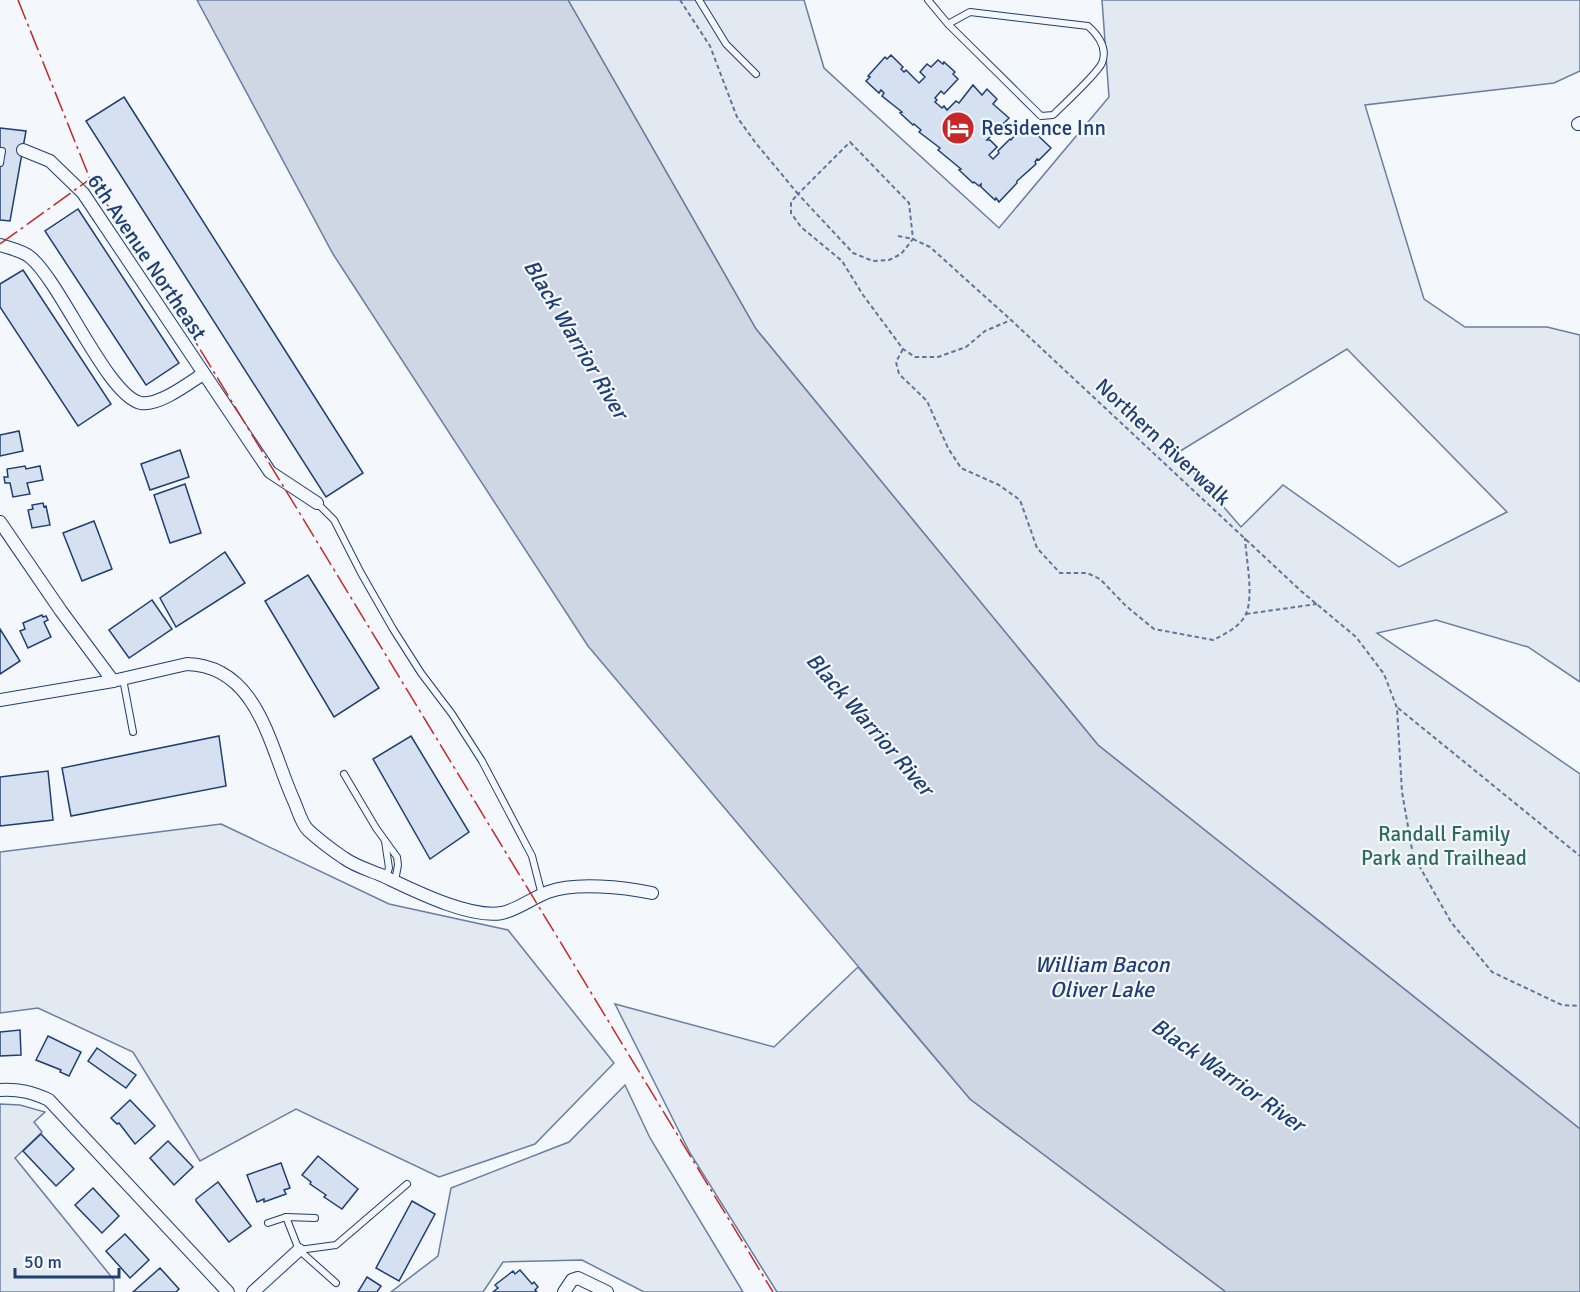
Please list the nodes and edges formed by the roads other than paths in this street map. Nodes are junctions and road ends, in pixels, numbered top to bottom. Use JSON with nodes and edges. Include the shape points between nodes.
{"nodes":[{"id":1,"x":699,"y":0,"type":"edge"},
{"id":2,"x":928,"y":0,"type":"edge"},
{"id":3,"x":948,"y":24,"type":"junction"},
{"id":4,"x":756,"y":74,"type":"dead end"},
{"id":5,"x":22,"y":150,"type":"dead end"},
{"id":6,"x":0,"y":151,"type":"edge"},
{"id":7,"x":0,"y":163,"type":"edge"},
{"id":8,"x":0,"y":245,"type":"edge"},
{"id":9,"x":203,"y":374,"type":"junction"},
{"id":10,"x":317,"y":502,"type":"joint"},
{"id":11,"x":0,"y":522,"type":"edge"},
{"id":12,"x":118,"y":680,"type":"junction"},
{"id":13,"x":0,"y":700,"type":"edge"},
{"id":14,"x":133,"y":732,"type":"dead end"},
{"id":15,"x":344,"y":774,"type":"dead end"},
{"id":16,"x":385,"y":841,"type":"junction"},
{"id":17,"x":391,"y":879,"type":"junction"},
{"id":18,"x":652,"y":893,"type":"dead end"},
{"id":19,"x":543,"y":895,"type":"junction"},
{"id":20,"x":0,"y":1090,"type":"edge"},
{"id":21,"x":407,"y":1184,"type":"dead end"},
{"id":22,"x":286,"y":1218,"type":"junction"},
{"id":23,"x":315,"y":1218,"type":"dead end"},
{"id":24,"x":268,"y":1222,"type":"dead end"},
{"id":25,"x":298,"y":1250,"type":"junction"},
{"id":26,"x":336,"y":1283,"type":"dead end"},
{"id":27,"x":228,"y":1292,"type":"edge"},
{"id":28,"x":253,"y":1292,"type":"edge"},
{"id":29,"x":564,"y":1292,"type":"edge"},
{"id":30,"x":607,"y":1292,"type":"edge"}],
"edges":[{"from":1,"to":4,"type":"lane","via":[[726,44]]},
{"from":2,"to":3,"type":"lane"},
{"from":3,"to":3,"type":"lane","via":[[1041,116],[1053,115],[1102,63],[1099,36],[1088,26],[970,12]]},
{"from":5,"to":9,"type":"street","name":"6th Avenue Northeast","via":[[50,161],[83,193]]},
{"from":6,"to":7,"type":"lane"},
{"from":8,"to":9,"type":"street","name":"6th Avenue Northeast","via":[[29,255],[123,391],[140,403],[152,403]]},
{"from":9,"to":10,"type":"street","name":"6th Avenue Northeast","via":[[270,472]]},
{"from":10,"to":19,"type":"lane","via":[[333,520],[393,628],[482,762],[532,856]]},
{"from":11,"to":12,"type":"street","via":[[61,611]]},
{"from":12,"to":13,"type":"street"},
{"from":12,"to":14,"type":"lane"},
{"from":12,"to":17,"type":"street","via":[[187,664],[216,669],[231,678],[253,704],[269,734],[285,783],[306,828],[345,859]]},
{"from":15,"to":16,"type":"lane"},
{"from":16,"to":17,"type":"lane"},
{"from":16,"to":17,"type":"lane","via":[[397,857],[398,865]]},
{"from":17,"to":19,"type":"street","via":[[453,905],[485,913],[501,913]]},
{"from":18,"to":19,"type":"street","via":[[618,886],[567,889]]},
{"from":20,"to":27,"type":"street","via":[[33,1092],[49,1100]]},
{"from":21,"to":25,"type":"lane","via":[[336,1245]]},
{"from":22,"to":23,"type":"lane"},
{"from":22,"to":24,"type":"lane"},
{"from":22,"to":25,"type":"lane"},
{"from":25,"to":26,"type":"lane"},
{"from":25,"to":28,"type":"street"},
{"from":29,"to":30,"type":"street","via":[[578,1278]]}]}
